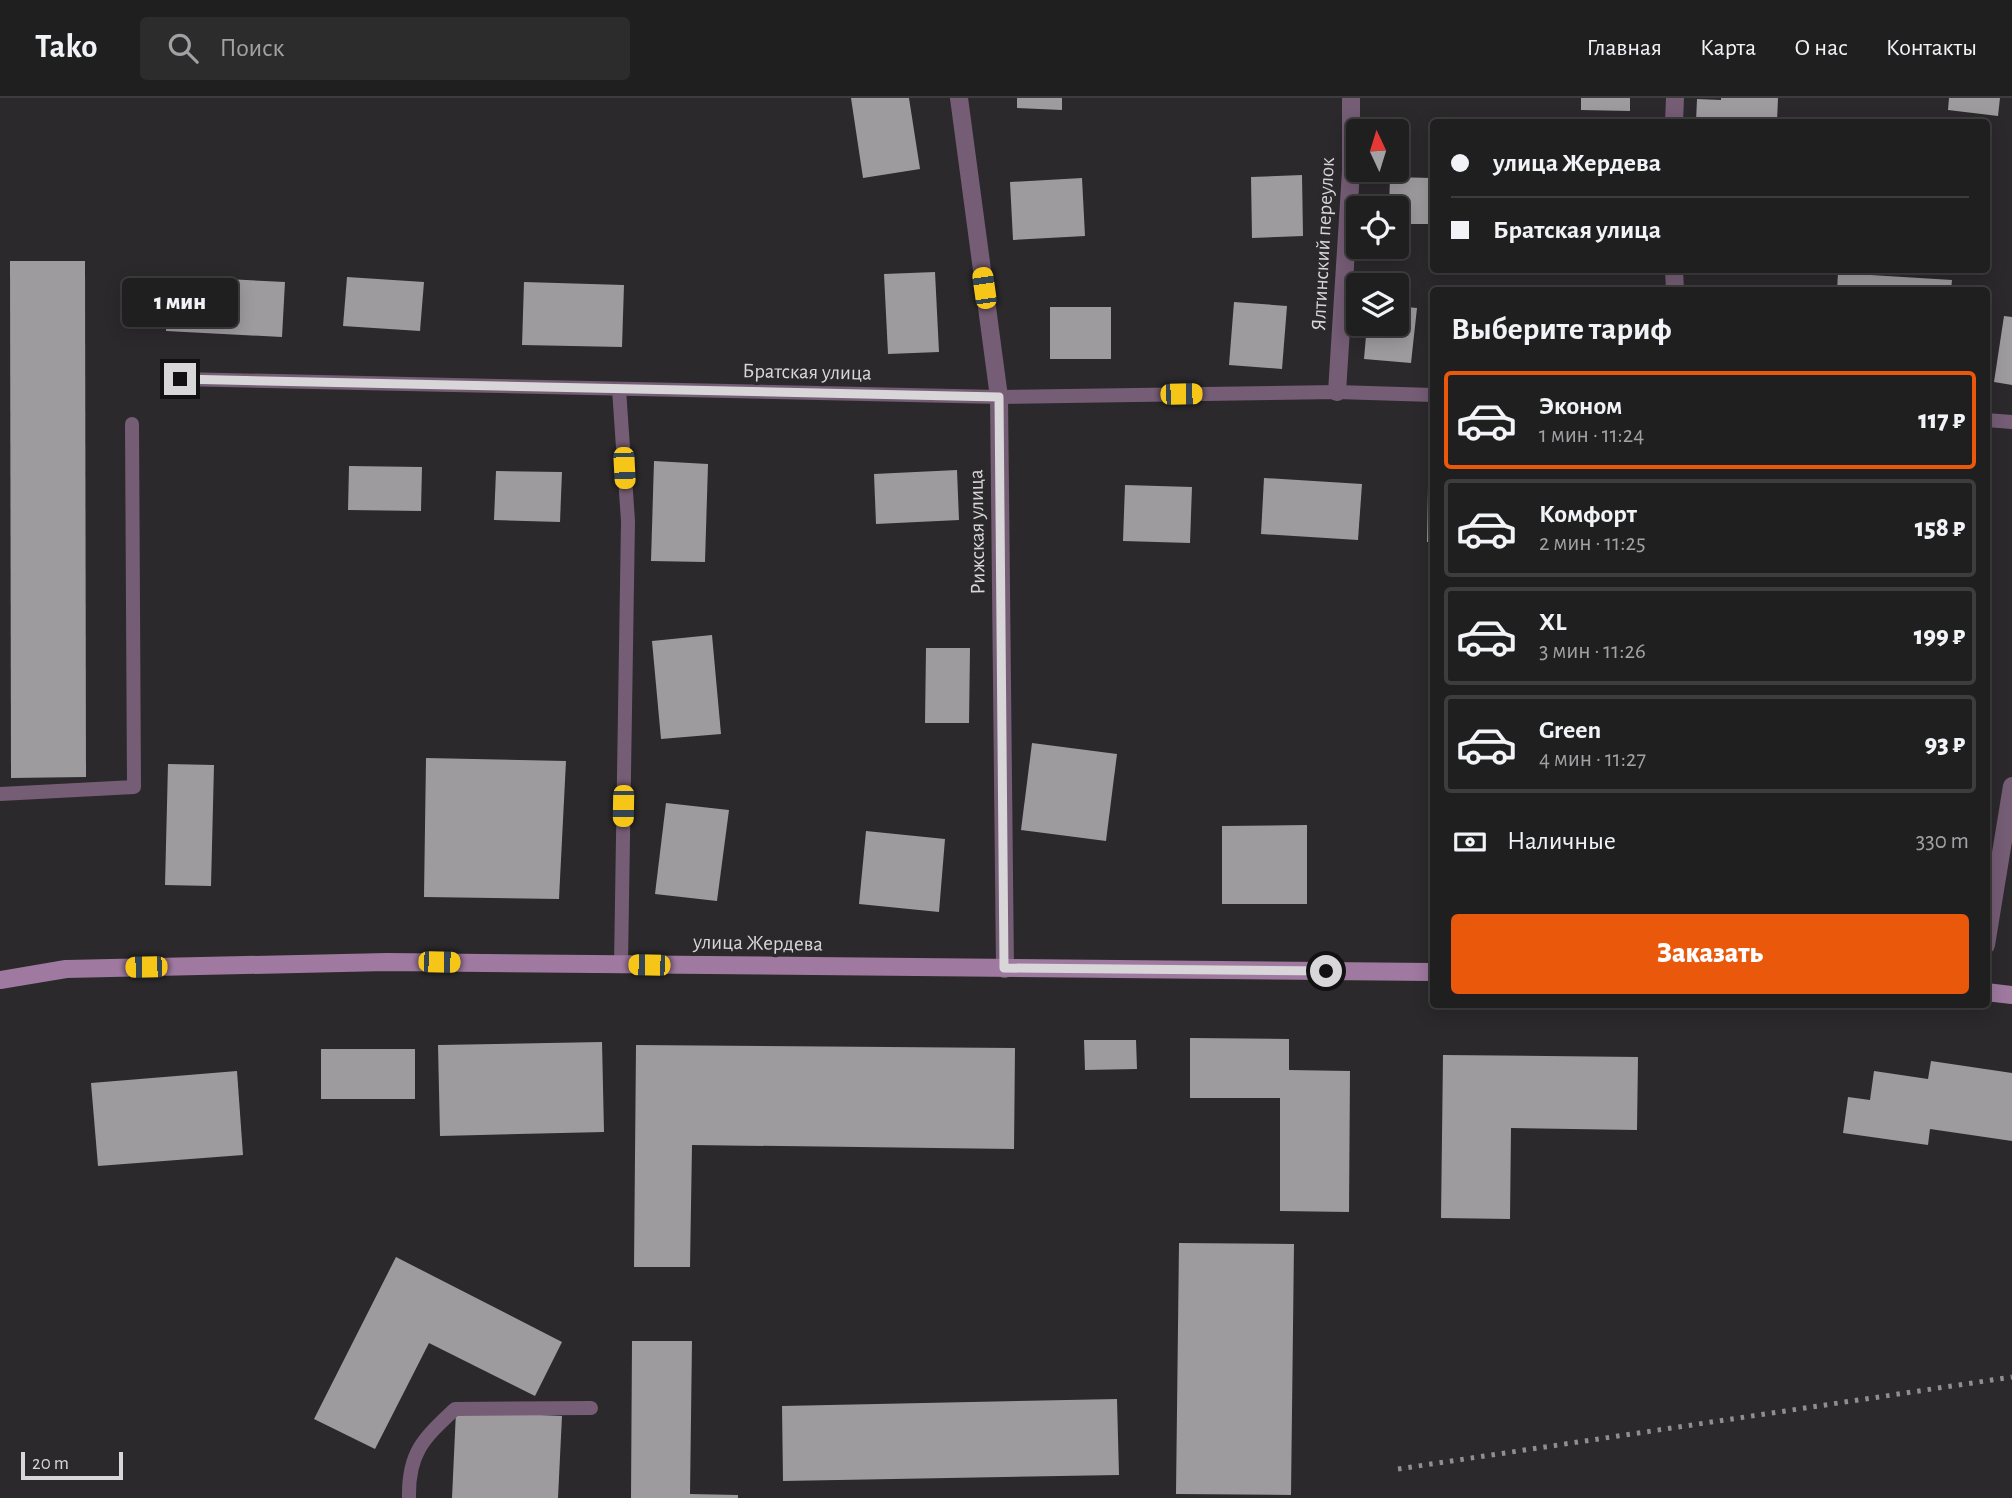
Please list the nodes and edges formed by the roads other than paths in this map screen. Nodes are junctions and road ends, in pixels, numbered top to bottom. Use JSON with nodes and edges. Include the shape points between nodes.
{"nodes":[{"id":1,"x":959,"y":98,"type":"edge"},
{"id":2,"x":1351,"y":98,"type":"edge"},
{"id":3,"x":1675,"y":98,"type":"edge"},
{"id":4,"x":1674,"y":119,"type":"edge"},
{"id":5,"x":180,"y":379,"type":"dead end"},
{"id":6,"x":620,"y":389,"type":"junction"},
{"id":7,"x":1337,"y":392,"type":"junction"},
{"id":8,"x":1430,"y":395,"type":"edge"},
{"id":9,"x":999,"y":397,"type":"junction"},
{"id":10,"x":1990,"y":420,"type":"edge"},
{"id":11,"x":2012,"y":422,"type":"edge"},
{"id":12,"x":132,"y":424,"type":"dead end"},
{"id":13,"x":2012,"y":786,"type":"edge"},
{"id":14,"x":0,"y":794,"type":"edge"},
{"id":15,"x":1990,"y":921,"type":"edge"},
{"id":16,"x":621,"y":964,"type":"junction"},
{"id":17,"x":1004,"y":968,"type":"junction"},
{"id":18,"x":1430,"y":972,"type":"edge"},
{"id":19,"x":0,"y":981,"type":"edge"},
{"id":20,"x":1990,"y":992,"type":"edge"},
{"id":21,"x":2012,"y":995,"type":"edge"},
{"id":22,"x":591,"y":1408,"type":"dead end"},
{"id":23,"x":409,"y":1498,"type":"edge"}],
"edges":[{"from":1,"to":9,"type":"street","name":"Рижская улица"},
{"from":2,"to":7,"type":"street","name":"Ялтинский переулок","via":[[1351,181]]},
{"from":3,"to":4,"type":"street"},
{"from":5,"to":6,"type":"lane","name":"Братская улица"},
{"from":6,"to":9,"type":"lane","name":"Братская улица"},
{"from":6,"to":16,"type":"lane","via":[[628,522]]},
{"from":7,"to":8,"type":"lane","name":"Братская улица"},
{"from":7,"to":9,"type":"lane","name":"Братская улица"},
{"from":9,"to":17,"type":"street","name":"Рижская улица"},
{"from":10,"to":11,"type":"lane"},
{"from":12,"to":14,"type":"lane","via":[[134,787]]},
{"from":13,"to":15,"type":"street"},
{"from":16,"to":17,"type":"main road","name":"улица Жердева"},
{"from":16,"to":19,"type":"main road","name":"улица Жердева","via":[[387,962],[66,969]]},
{"from":17,"to":18,"type":"main road","name":"улица Жердева"},
{"from":20,"to":21,"type":"main road"},
{"from":22,"to":23,"type":"lane","via":[[455,1409],[426,1437],[408,1472]]}]}
